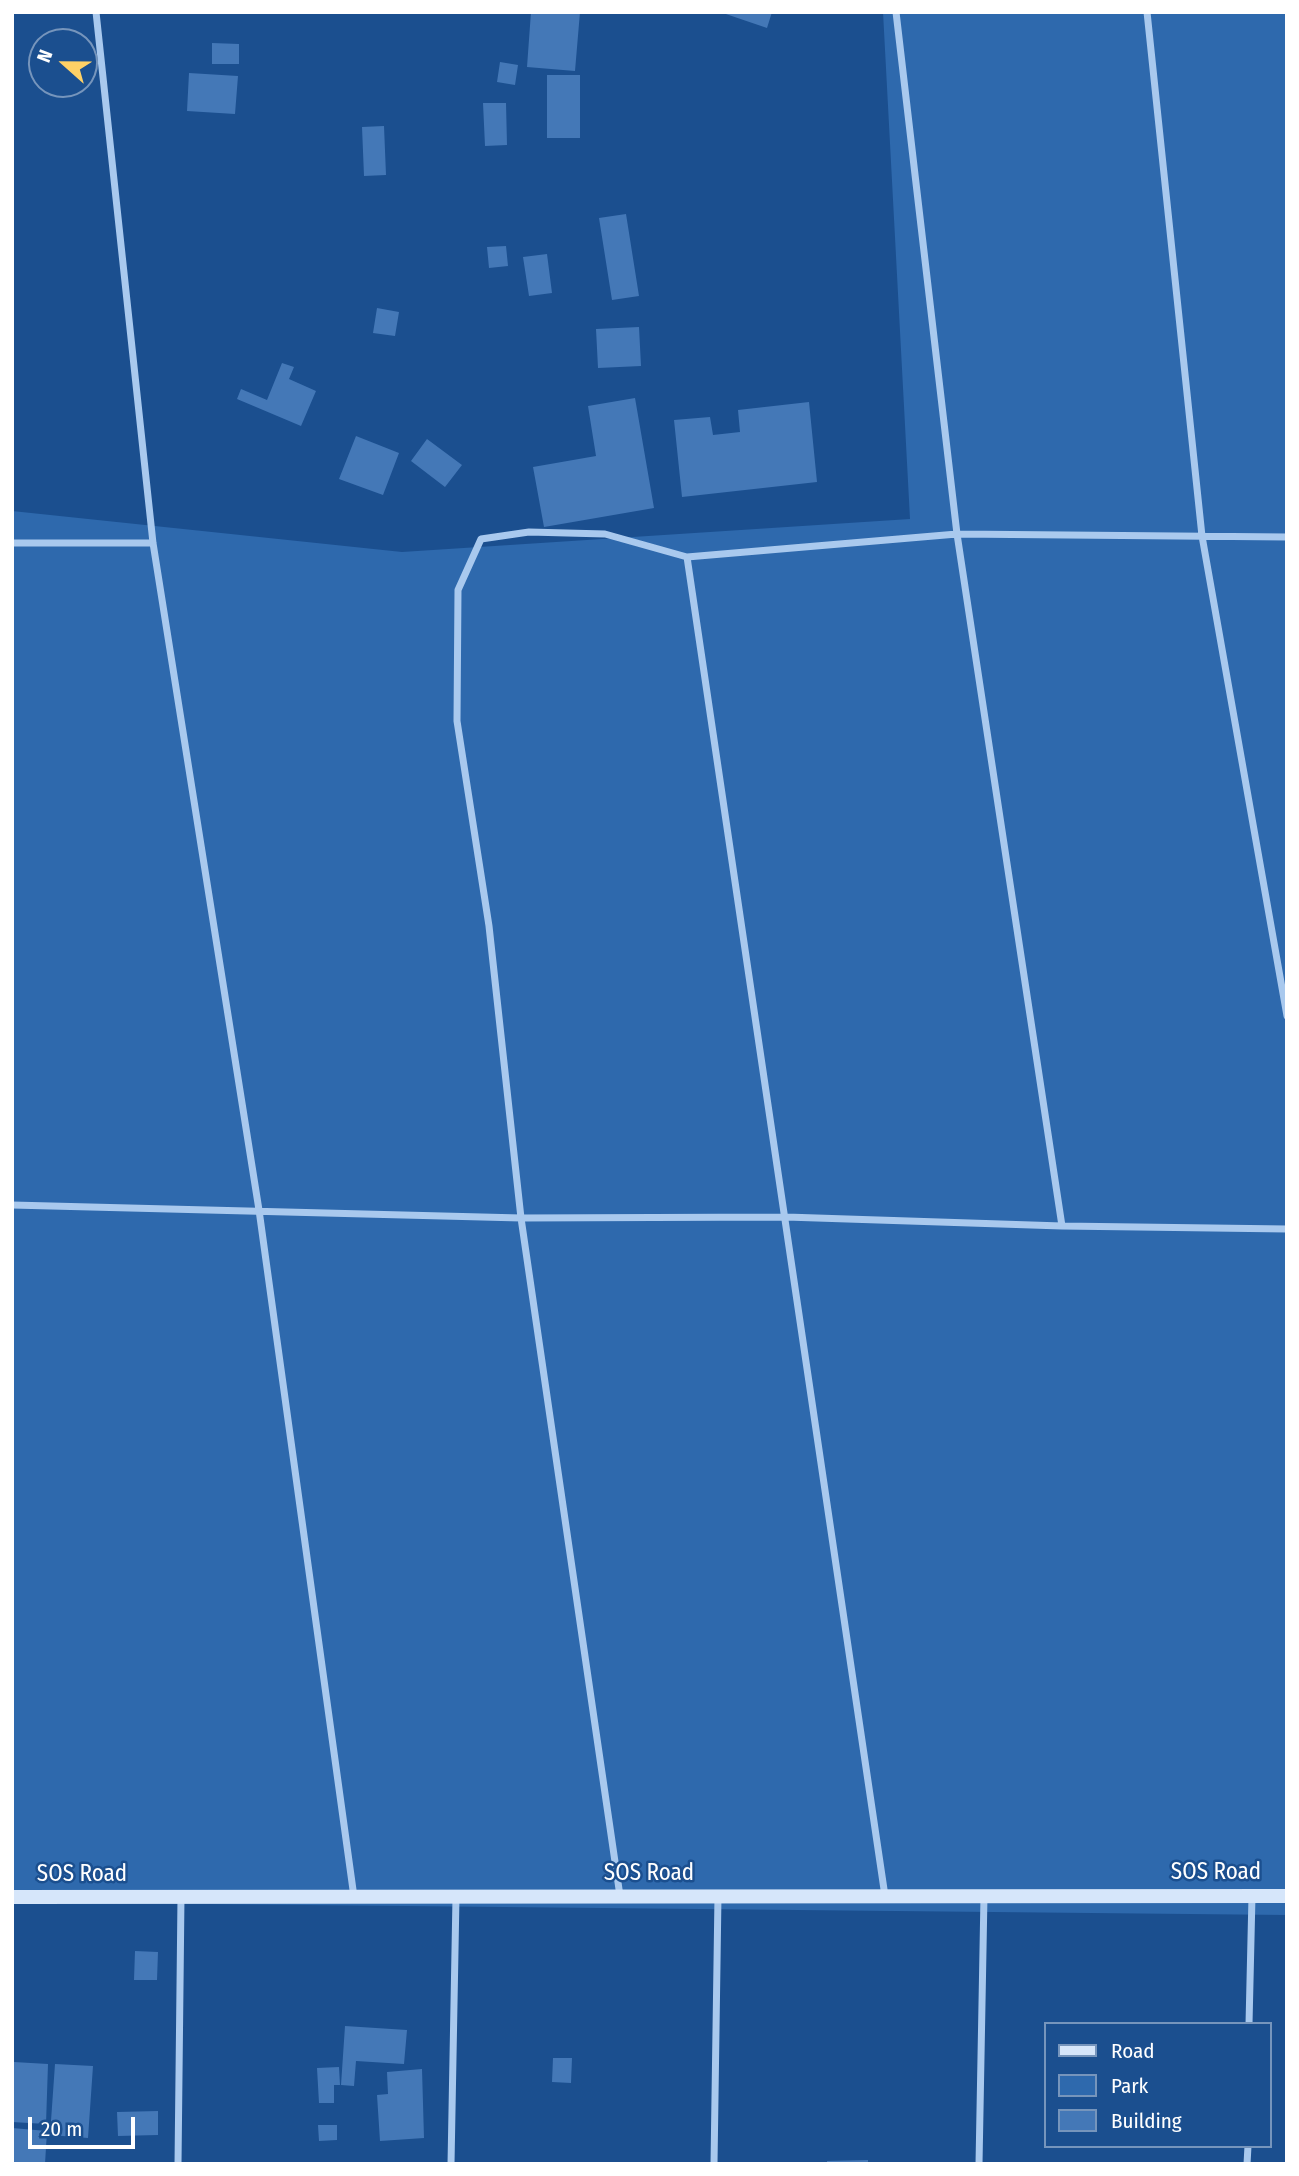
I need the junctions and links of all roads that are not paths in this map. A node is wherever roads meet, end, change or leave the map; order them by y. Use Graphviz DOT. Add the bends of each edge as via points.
graph roads {
  1 [pos="96,12"];
  2 [pos="896,12"];
  3 [pos="1147,12"];
  4 [pos="957,534"];
  5 [pos="1202,536"];
  6 [pos="1287,537"];
  7 [pos="12,543"];
  8 [pos="153,543"];
  9 [pos="687,557"];
  10 [pos="1287,1016"];
  11 [pos="12,1205"];
  12 [pos="259,1210"];
  13 [pos="786,1217"];
  14 [pos="521,1218"];
  15 [pos="1062,1226"];
  16 [pos="1287,1228"];
  17 [pos="1287,1895"];
  18 [pos="718,1896"];
  19 [pos="885,1896"];
  20 [pos="984,1896"];
  21 [pos="1252,1896"];
  22 [pos="12,1897"];
  23 [pos="181,1897"];
  24 [pos="354,1897"];
  25 [pos="456,1897"];
  26 [pos="620,1897"];
  27 [pos="1250,2022"];
  28 [pos="178,2164"];
  29 [pos="451,2164"];
  30 [pos="713,2164"];
  31 [pos="979,2164"];
  1 -- 8 [label="street"];
  2 -- 4 [label="street"];
  3 -- 5 [label="street"];
  4 -- 5 [label="street"];
  4 -- 9 [label="street"];
  4 -- 15 [label="street"];
  5 -- 6 [label="street"];
  5 -- 10 [label="street"];
  7 -- 8 [label="street"];
  8 -- 12 [label="street"];
  9 -- 13 [label="street"];
  9 -- 14 [label="street" via="605,534 529,532 481,539 458,590 457,721 489,926"];
  11 -- 12 [label="street"];
  12 -- 14 [label="street"];
  12 -- 24 [label="street"];
  13 -- 14 [label="street"];
  13 -- 15 [label="street"];
  13 -- 19 [label="street"];
  14 -- 26 [label="street"];
  15 -- 16 [label="street"];
  17 -- 21 [label="street, SOS Road"];
  18 -- 19 [label="street, SOS Road"];
  18 -- 26 [label="street, SOS Road"];
  18 -- 30 [label="street"];
  19 -- 20 [label="street, SOS Road"];
  20 -- 21 [label="street, SOS Road"];
  20 -- 31 [label="street"];
  21 -- 27 [label="street"];
  22 -- 23 [label="street, SOS Road"];
  23 -- 24 [label="street, SOS Road"];
  23 -- 28 [label="street"];
  24 -- 25 [label="street, SOS Road"];
  25 -- 26 [label="street, SOS Road"];
  25 -- 29 [label="street"];
}
